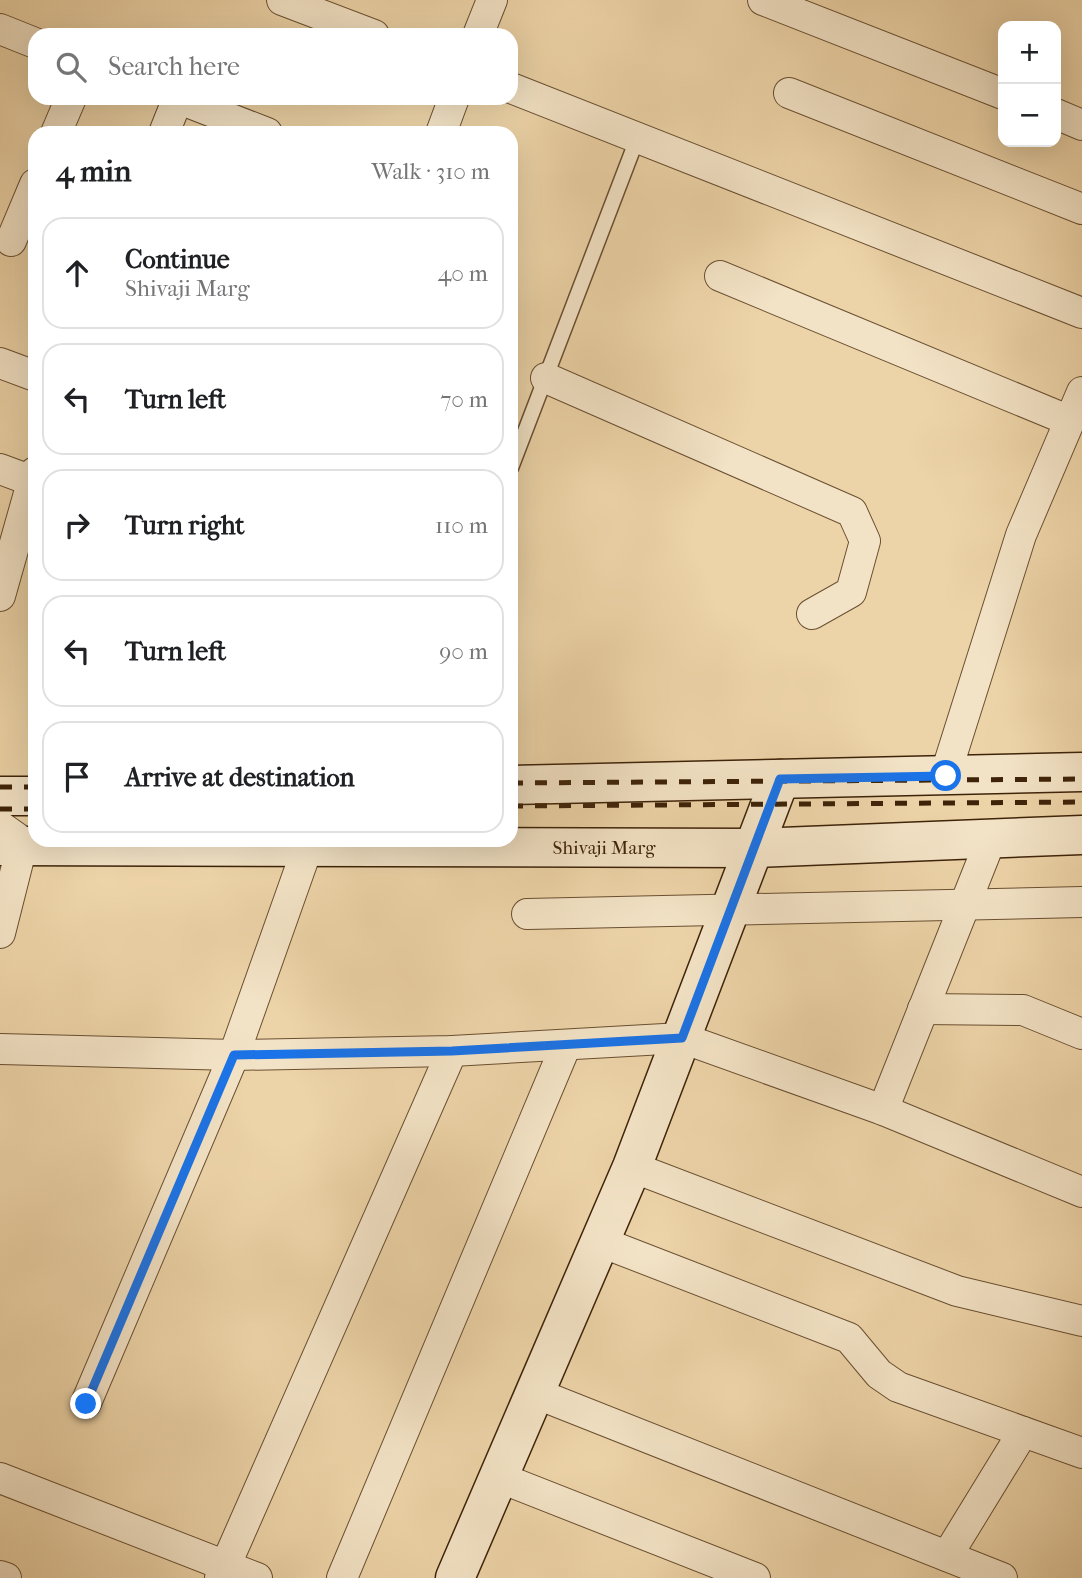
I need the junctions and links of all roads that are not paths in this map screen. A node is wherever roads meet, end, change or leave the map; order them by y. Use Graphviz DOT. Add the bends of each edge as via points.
graph roads {
  1 [pos="282,0"];
  2 [pos="492,0"];
  3 [pos="763,0"];
  4 [pos="356,28"];
  5 [pos="481,28"];
  6 [pos="0,29"];
  7 [pos="28,40"];
  8 [pos="518,91"];
  9 [pos="998,92"];
  10 [pos="789,93"];
  11 [pos="68,105"];
  12 [pos="175,105"];
  13 [pos="196,105"];
  14 [pos="451,105"];
  15 [pos="1061,116"];
  16 [pos="1082,125"];
  17 [pos="59,126"];
  18 [pos="167,126"];
  19 [pos="249,126"];
  20 [pos="444,126"];
  21 [pos="637,139"];
  22 [pos="28,205"];
  23 [pos="1082,209"];
  24 [pos="15,243"];
  25 [pos="720,276"];
  26 [pos="1082,313"];
  27 [pos="0,363"];
  28 [pos="28,373"];
  29 [pos="545,378"];
  30 [pos="1082,392"];
  31 [pos="1070,421"];
  32 [pos="518,449"];
  33 [pos="0,469"];
  34 [pos="28,476"];
  35 [pos="28,499"];
  36 [pos="0,596"];
  37 [pos="812,614"];
  38 [pos="1082,772"];
  39 [pos="946,776"];
  40 [pos="780,779"];
  41 [pos="518,785"];
  42 [pos="0,796"];
  43 [pos="28,796"];
  44 [pos="1082,835"];
  45 [pos="991,839"];
  46 [pos="7,840"];
  47 [pos="28,841"];
  48 [pos="240,847"];
  49 [pos="753,848"];
  50 [pos="307,849"];
  51 [pos="1082,902"];
  52 [pos="965,904"];
  53 [pos="729,910"];
  54 [pos="527,914"];
  55 [pos="0,933"];
  56 [pos="923,1009"];
  57 [pos="1082,1034"];
  58 [pos="682,1038"];
  59 [pos="566,1045"];
  60 [pos="0,1049"];
  61 [pos="452,1051"];
  62 [pos="234,1055"];
  63 [pos="883,1110"];
  64 [pos="632,1167"];
  65 [pos="1082,1192"];
  66 [pos="601,1242"];
  67 [pos="1082,1321"];
  68 [pos="535,1393"];
  69 [pos="86,1404"];
  70 [pos="1023,1432"];
  71 [pos="1082,1453"];
  72 [pos="498,1477"];
  73 [pos="0,1478"];
  74 [pos="947,1556"];
  75 [pos="223,1572"];
  76 [pos="0,1576"];
  77 [pos="6,1578"];
  78 [pos="257,1578"];
  79 [pos="342,1578"];
  80 [pos="454,1578"];
  81 [pos="755,1578"];
  82 [pos="1002,1578"];
  1 -- 4 [label="street"];
  2 -- 5 [label="street"];
  3 -- 9 [label="street"];
  6 -- 7 [label="street"];
  8 -- 21 [label="street"];
  10 -- 23 [label="street"];
  11 -- 17 [label="street"];
  12 -- 18 [label="street"];
  13 -- 19 [label="street"];
  14 -- 20 [label="street"];
  15 -- 16 [label="street"];
  21 -- 26 [label="street"];
  21 -- 29 [label="lane"];
  22 -- 24 [label="street"];
  25 -- 31 [label="street"];
  27 -- 28 [label="street"];
  29 -- 32 [label="lane"];
  29 -- 37 [label="street" via="852,512 865,541 851,592"];
  30 -- 31 [label="street"];
  31 -- 39 [label="street" via="1021,535"];
  33 -- 34 [label="street"];
  35 -- 36 [label="street"];
  38 -- 39 [label="main road"];
  39 -- 40 [label="main road"];
  40 -- 41 [label="main road"];
  40 -- 49 [label="main road"];
  42 -- 43 [label="main road"];
  44 -- 45 [label="main road, Shivaji Marg"];
  45 -- 49 [label="main road, Shivaji Marg"];
  45 -- 52 [label="street"];
  46 -- 47 [label="main road, Shivaji Marg"];
  46 -- 55 [label="street"];
  48 -- 50 [label="main road, Shivaji Marg"];
  49 -- 50 [label="main road, Shivaji Marg"];
  49 -- 53 [label="main road"];
  50 -- 62 [label="street"];
  51 -- 52 [label="street"];
  52 -- 53 [label="street"];
  52 -- 56 [label="street"];
  53 -- 54 [label="street"];
  53 -- 58 [label="main road"];
  56 -- 57 [label="street" via="1023,1010"];
  56 -- 63 [label="street"];
  58 -- 59 [label="street"];
  58 -- 63 [label="street"];
  58 -- 64 [label="main road"];
  59 -- 61 [label="street"];
  59 -- 79 [label="street"];
  60 -- 62 [label="street"];
  61 -- 62 [label="street"];
  61 -- 75 [label="street"];
  62 -- 69 [label="street"];
  63 -- 65 [label="street"];
  64 -- 66 [label="main road"];
  64 -- 67 [label="street" via="957,1291"];
  66 -- 68 [label="main road"];
  66 -- 70 [label="street" via="849,1338 889,1382"];
  68 -- 72 [label="main road"];
  68 -- 74 [label="street"];
  70 -- 71 [label="street"];
  70 -- 74 [label="street"];
  72 -- 80 [label="main road"];
  72 -- 81 [label="street"];
  73 -- 75 [label="street"];
  74 -- 82 [label="street"];
  75 -- 78 [label="street"];
  76 -- 77 [label="street"];
}
